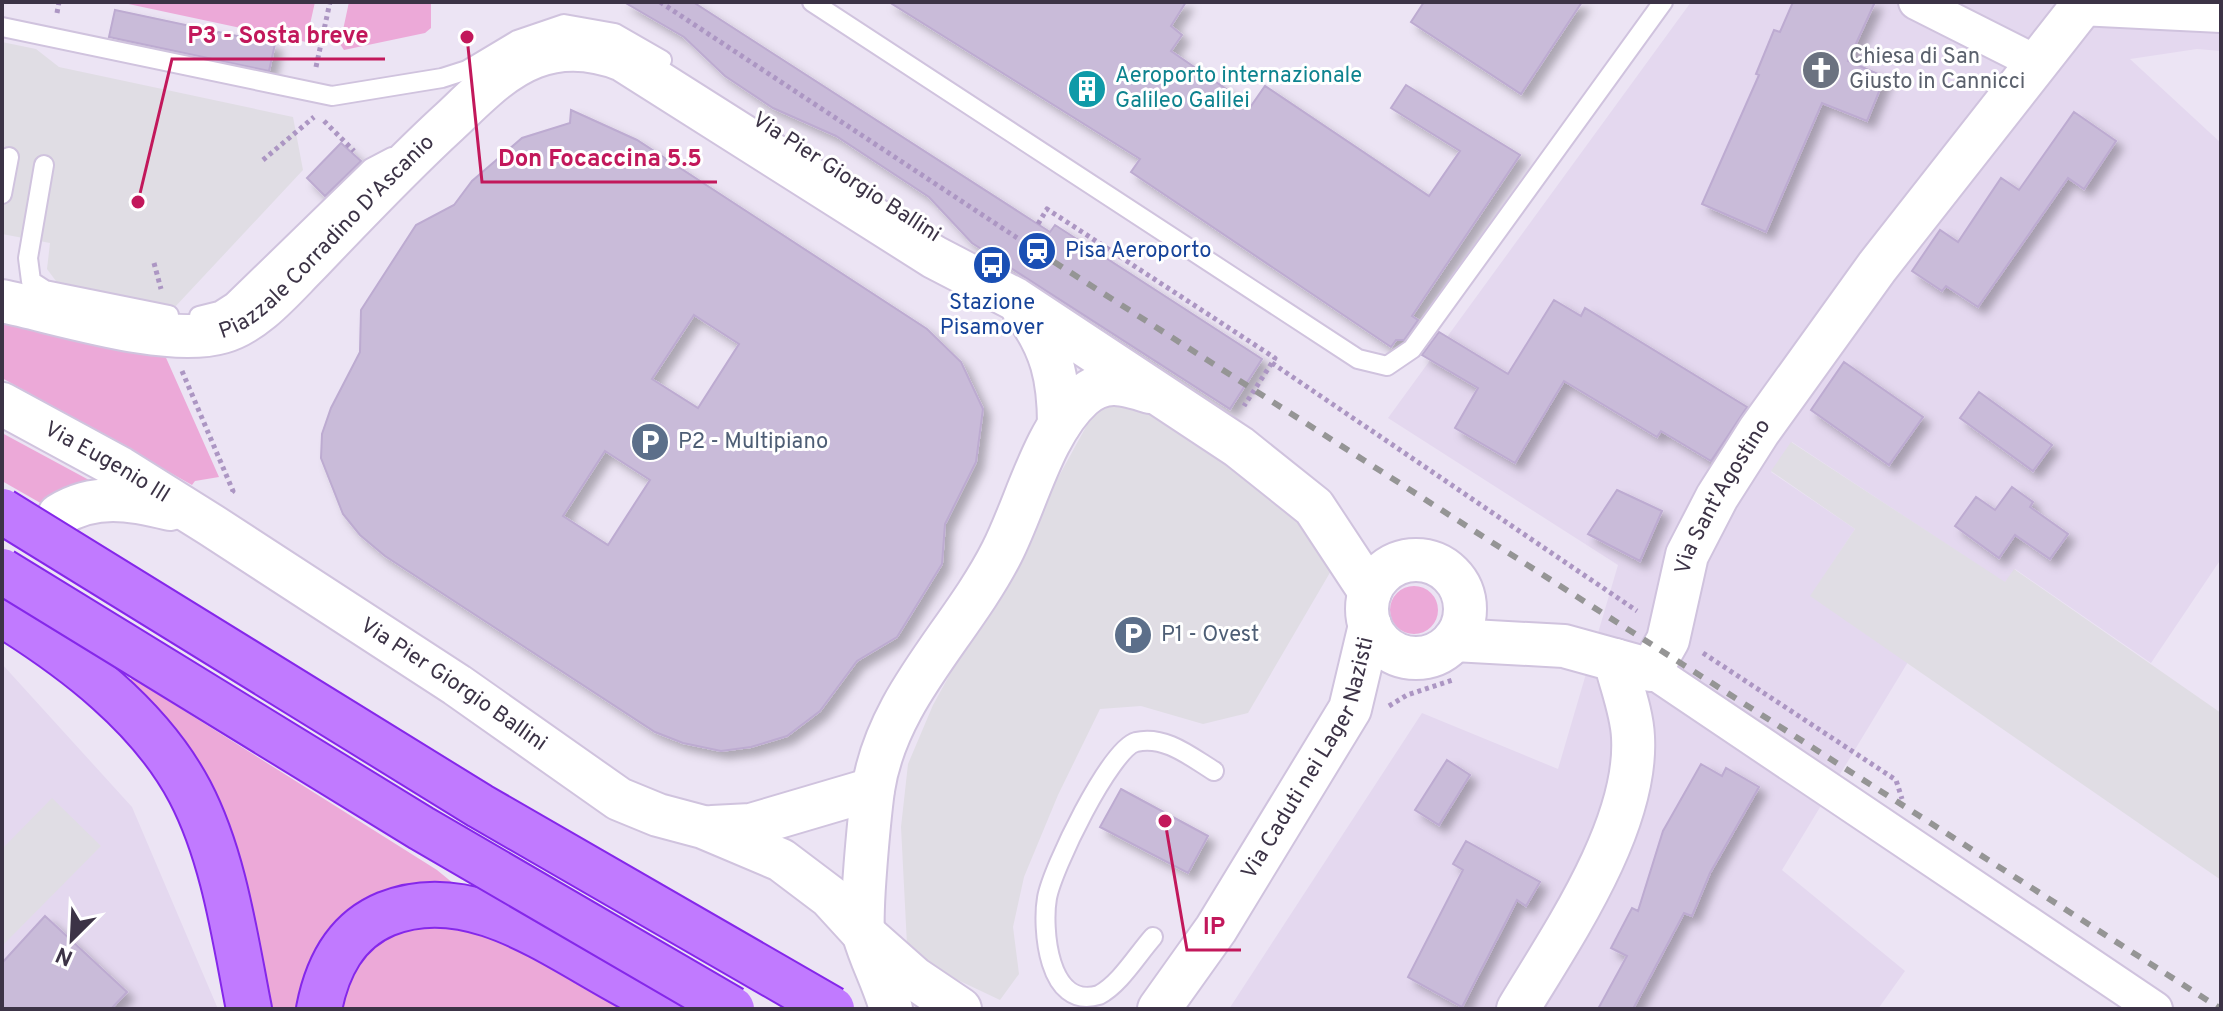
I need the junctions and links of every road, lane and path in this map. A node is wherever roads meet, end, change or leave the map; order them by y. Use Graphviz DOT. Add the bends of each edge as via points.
graph roads {
  1 [pos="660,2"];
  2 [pos="812,2"];
  3 [pos="1663,2"];
  4 [pos="1916,2"];
  5 [pos="2082,5"];
  6 [pos="2221,15"];
  7 [pos="2,27"];
  8 [pos="627,50"];
  9 [pos="2035,62"];
  10 [pos="682,73"];
  11 [pos="317,114"];
  12 [pos="9,157"];
  13 [pos="263,160"];
  14 [pos="44,165"];
  15 [pos="2,194"];
  16 [pos="1038,224"];
  17 [pos="944,240"];
  18 [pos="1037,251"];
  19 [pos="154,263"];
  20 [pos="1015,299"];
  21 [pos="2,301"];
  22 [pos="164,325"];
  23 [pos="1272,363"];
  24 [pos="1166,397"];
  25 [pos="2,404"];
  26 [pos="1059,425"];
  27 [pos="1224,437"];
  28 [pos="1314,507"];
  29 [pos="2,511"];
  30 [pos="59,515"];
  31 [pos="211,516"];
  32 [pos="1411,560"];
  33 [pos="2,571"];
  34 [pos="1456,582"];
  35 [pos="1370,608"];
  36 [pos="1641,613"];
  37 [pos="2,614"];
  38 [pos="1454,640"];
  39 [pos="1564,646"];
  40 [pos="1411,657"];
  41 [pos="1633,665"];
  42 [pos="1350,709"];
  43 [pos="1214,771"];
  44 [pos="873,789"];
  45 [pos="703,827"];
  46 [pos="862,932"];
  47 [pos="1153,937"];
  48 [pos="246,995"];
  49 [pos="319,1009"];
  50 [pos="678,1009"];
  51 [pos="732,1009"];
  52 [pos="832,1009"];
  53 [pos="891,1009"];
  54 [pos="960,1009"];
  55 [pos="1159,1009"];
  56 [pos="1518,1009"];
  57 [pos="2155,1009"];
  1 -- 18 [label="path"];
  2 -- 3 [label="lane" via="1358,359 1387,366 1412,349"];
  4 -- 9 [label="street"];
  5 -- 6 [label="street"];
  5 -- 9 [label="street, Via Sant'Agostino"];
  7 -- 8 [label="lane" via="332,96 442,78 545,28 564,24 603,30"];
  8 -- 10 [label="lane"];
  8 -- 20 [label="street, Via Pier Giorgio Ballini" via="934,257"];
  8 -- 22 [label="street, Piazzale Corradino D'Ascanio" via="537,56 498,78 246,321 211,335"];
  9 -- 41 [label="street, Via Sant'Agostino" via="1790,384 1687,555 1668,640"];
  11 -- 13 [label="path"];
  12 -- 15 [label="lane"];
  14 -- 22 [label="lane" via="28,258 31,281 45,290"];
  16 -- 23 [label="path" via="1047,209 1275,358"];
  17 -- 20 [label="lane, Via Pier Giorgio Ballini"];
  19 -- 22 [label="path" via="161,280"];
  20 -- 24 [label="street, Via Pier Giorgio Ballini"];
  20 -- 26 [label="street, Via Pier Giorgio Ballini" via="1055,364"];
  21 -- 22 [label="street, Piazzale Corradino D'Ascanio"];
  22 -- 31 [label="path" via="233,491"];
  23 -- 27 [label="path"];
  23 -- 36 [label="path"];
  24 -- 26 [label="street, Via Pier Giorgio Ballini" via="1123,383 1102,384 1083,396"];
  24 -- 27 [label="street, Via Caduti nei Lager Nazisti"];
  25 -- 31 [label="street, Via Eugenio III"];
  26 -- 44 [label="street, Via Pier Giorgio Ballini" via="1000,556 907,698"];
  27 -- 28 [label="street, Via Caduti nei Lager Nazisti"];
  28 -- 32 [label="street"];
  28 -- 35 [label="street, Via Caduti nei Lager Nazisti"];
  29 -- 52 [label="highway, bridge" via="493,814"];
  30 -- 31 [label="street" via="106,499"];
  31 -- 45 [label="street, Via Pier Giorgio Ballini" via="590,781 658,815"];
  32 -- 34 [label="street" via="1437,565"];
  32 -- 35 [label="street" via="1387,570"];
  33 -- 51 [label="highway, bridge" via="434,836"];
  34 -- 38 [label="street" via="1464,611"];
  34 -- 39 [label="street" via="1505,617"];
  35 -- 40 [label="street, Via Caduti nei Lager Nazisti" via="1386,647"];
  35 -- 42 [label="street, Via Caduti nei Lager Nazisti"];
  37 -- 48 [label="highway" via="54,647 132,715 190,792 216,864"];
  38 -- 39 [label="street"];
  38 -- 40 [label="street" via="1431,655"];
  39 -- 41 [label="street"];
  40 -- 42 [label="street"];
  41 -- 56 [label="street" via="1633,741 1622,804 1587,894"];
  41 -- 57 [label="street"];
  42 -- 55 [label="street, Via Caduti nei Lager Nazisti" via="1216,929"];
  43 -- 47 [label="lane" via="1157,741 1122,749 1107,768 1053,876 1044,921 1049,962 1055,980 1074,996 1100,994"];
  44 -- 45 [label="street, Via Pier Giorgio Ballini" via="751,825"];
  44 -- 46 [label="street, Via Pier Giorgio Ballini"];
  45 -- 46 [label="street, Via Pier Giorgio Ballini" via="781,860 830,897"];
  46 -- 53 [label="street, Via Pier Giorgio Ballini"];
  46 -- 54 [label="street, Via Pier Giorgio Ballini" via="914,978"];
  49 -- 50 [label="highway" via="334,961 360,929 398,910 425,904 471,907 506,919 642,996"];
}
